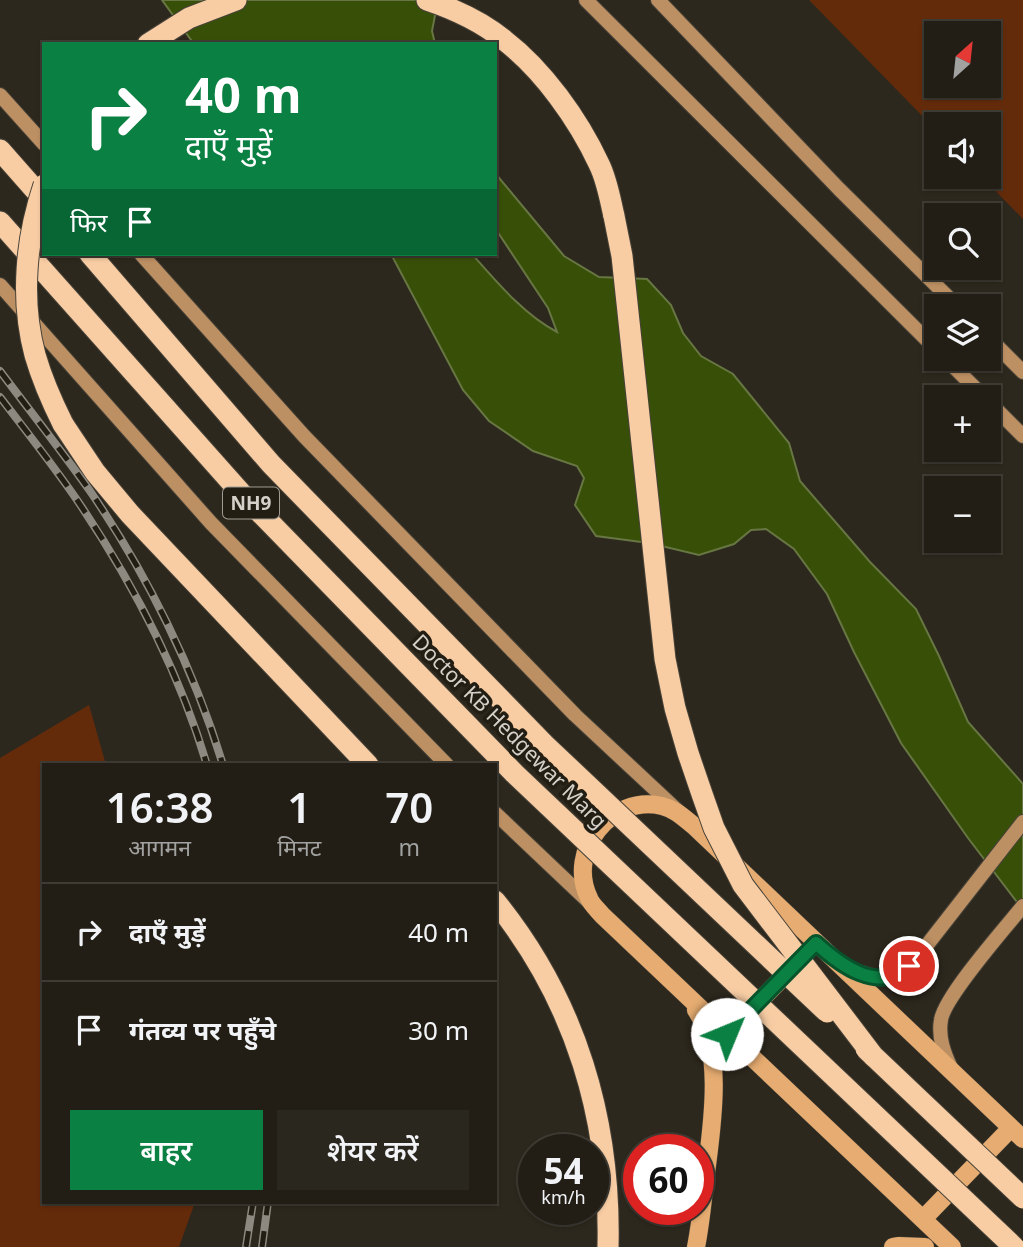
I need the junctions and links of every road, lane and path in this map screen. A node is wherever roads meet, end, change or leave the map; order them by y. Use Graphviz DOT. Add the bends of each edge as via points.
graph roads {
  1 [pos="236,0"];
  2 [pos="427,0"];
  3 [pos="586,0"];
  4 [pos="658,0"];
  5 [pos="151,42"];
  6 [pos="0,95"];
  7 [pos="42,142"];
  8 [pos="0,150"];
  9 [pos="42,191"];
  10 [pos="42,198"];
  11 [pos="0,222"];
  12 [pos="92,256"];
  13 [pos="143,256"];
  14 [pos="0,285"];
  15 [pos="945,294"];
  16 [pos="924,337"];
  17 [pos="1001,350"];
  18 [pos="958,371"];
  19 [pos="1023,372"];
  20 [pos="972,385"];
  21 [pos="1001,414"];
  22 [pos="1023,436"];
  23 [pos="366,763"];
  24 [pos="445,763"];
  25 [pos="497,815"];
  26 [pos="1023,822"];
  27 [pos="694,826"];
  28 [pos="497,903"];
  29 [pos="1023,906"];
  30 [pos="602,915"];
  31 [pos="816,943"];
  32 [pos="835,960"];
  33 [pos="679,988"];
  34 [pos="727,1034"];
  35 [pos="874,1057"];
  36 [pos="954,1073"];
  37 [pos="1017,1133"];
  38 [pos="1023,1198"];
  39 [pos="923,1219"];
  40 [pos="608,1241"];
  41 [pos="696,1247"];
  42 [pos="893,1247"];
  43 [pos="925,1247"];
  44 [pos="952,1247"];
  45 [pos="1014,1247"];
  1 -- 5 [label="highway" via="189,18"];
  2 -- 35 [label="highway, bridge" via="454,9 504,39 540,74 575,119 601,167 622,256 665,659 688,753 714,828 743,885"];
  3 -- 16 [label="street"];
  4 -- 15 [label="street"];
  6 -- 7 [label="street"];
  8 -- 10 [label="highway"];
  9 -- 23 [label="highway, bridge" via="27,260 29,323 35,354 63,425 130,514"];
  11 -- 45 [label="highway, Doctor KB Hedgewar Marg / NH9, bridge" via="241,493 514,773"];
  12 -- 35 [label="highway, Doctor KB Hedgewar Marg / NH9, bridge" via="271,464 544,744"];
  13 -- 27 [label="street" via="313,446 575,715"];
  14 -- 24 [label="street" via="211,523"];
  17 -- 19 [label="street"];
  18 -- 20 [label="street"];
  21 -- 22 [label="street"];
  25 -- 30 [label="street"];
  26 -- 32 [label="street" via="900,974 879,978"];
  27 -- 30 [label="main road" via="660,806 629,808 602,823 583,859 583,882 589,900"];
  27 -- 31 [label="main road"];
  28 -- 40 [label="highway" via="548,979 590,1081 608,1190"];
  29 -- 36 [label="street" via="941,1018 943,1051"];
  30 -- 33 [label="main road"];
  31 -- 32 [label="main road"];
  31 -- 34 [label="main road"];
  32 -- 36 [label="main road"];
  33 -- 34 [label="main road"];
  33 -- 41 [label="main road" via="699,1013 713,1067 714,1107"];
  34 -- 39 [label="main road"];
  35 -- 38 [label="highway, Doctor KB Hedgewar Marg, bridge"];
  36 -- 37 [label="main road"];
  37 -- 39 [label="main road"];
  39 -- 44 [label="main road"];
  42 -- 43 [label="main road"];
}
